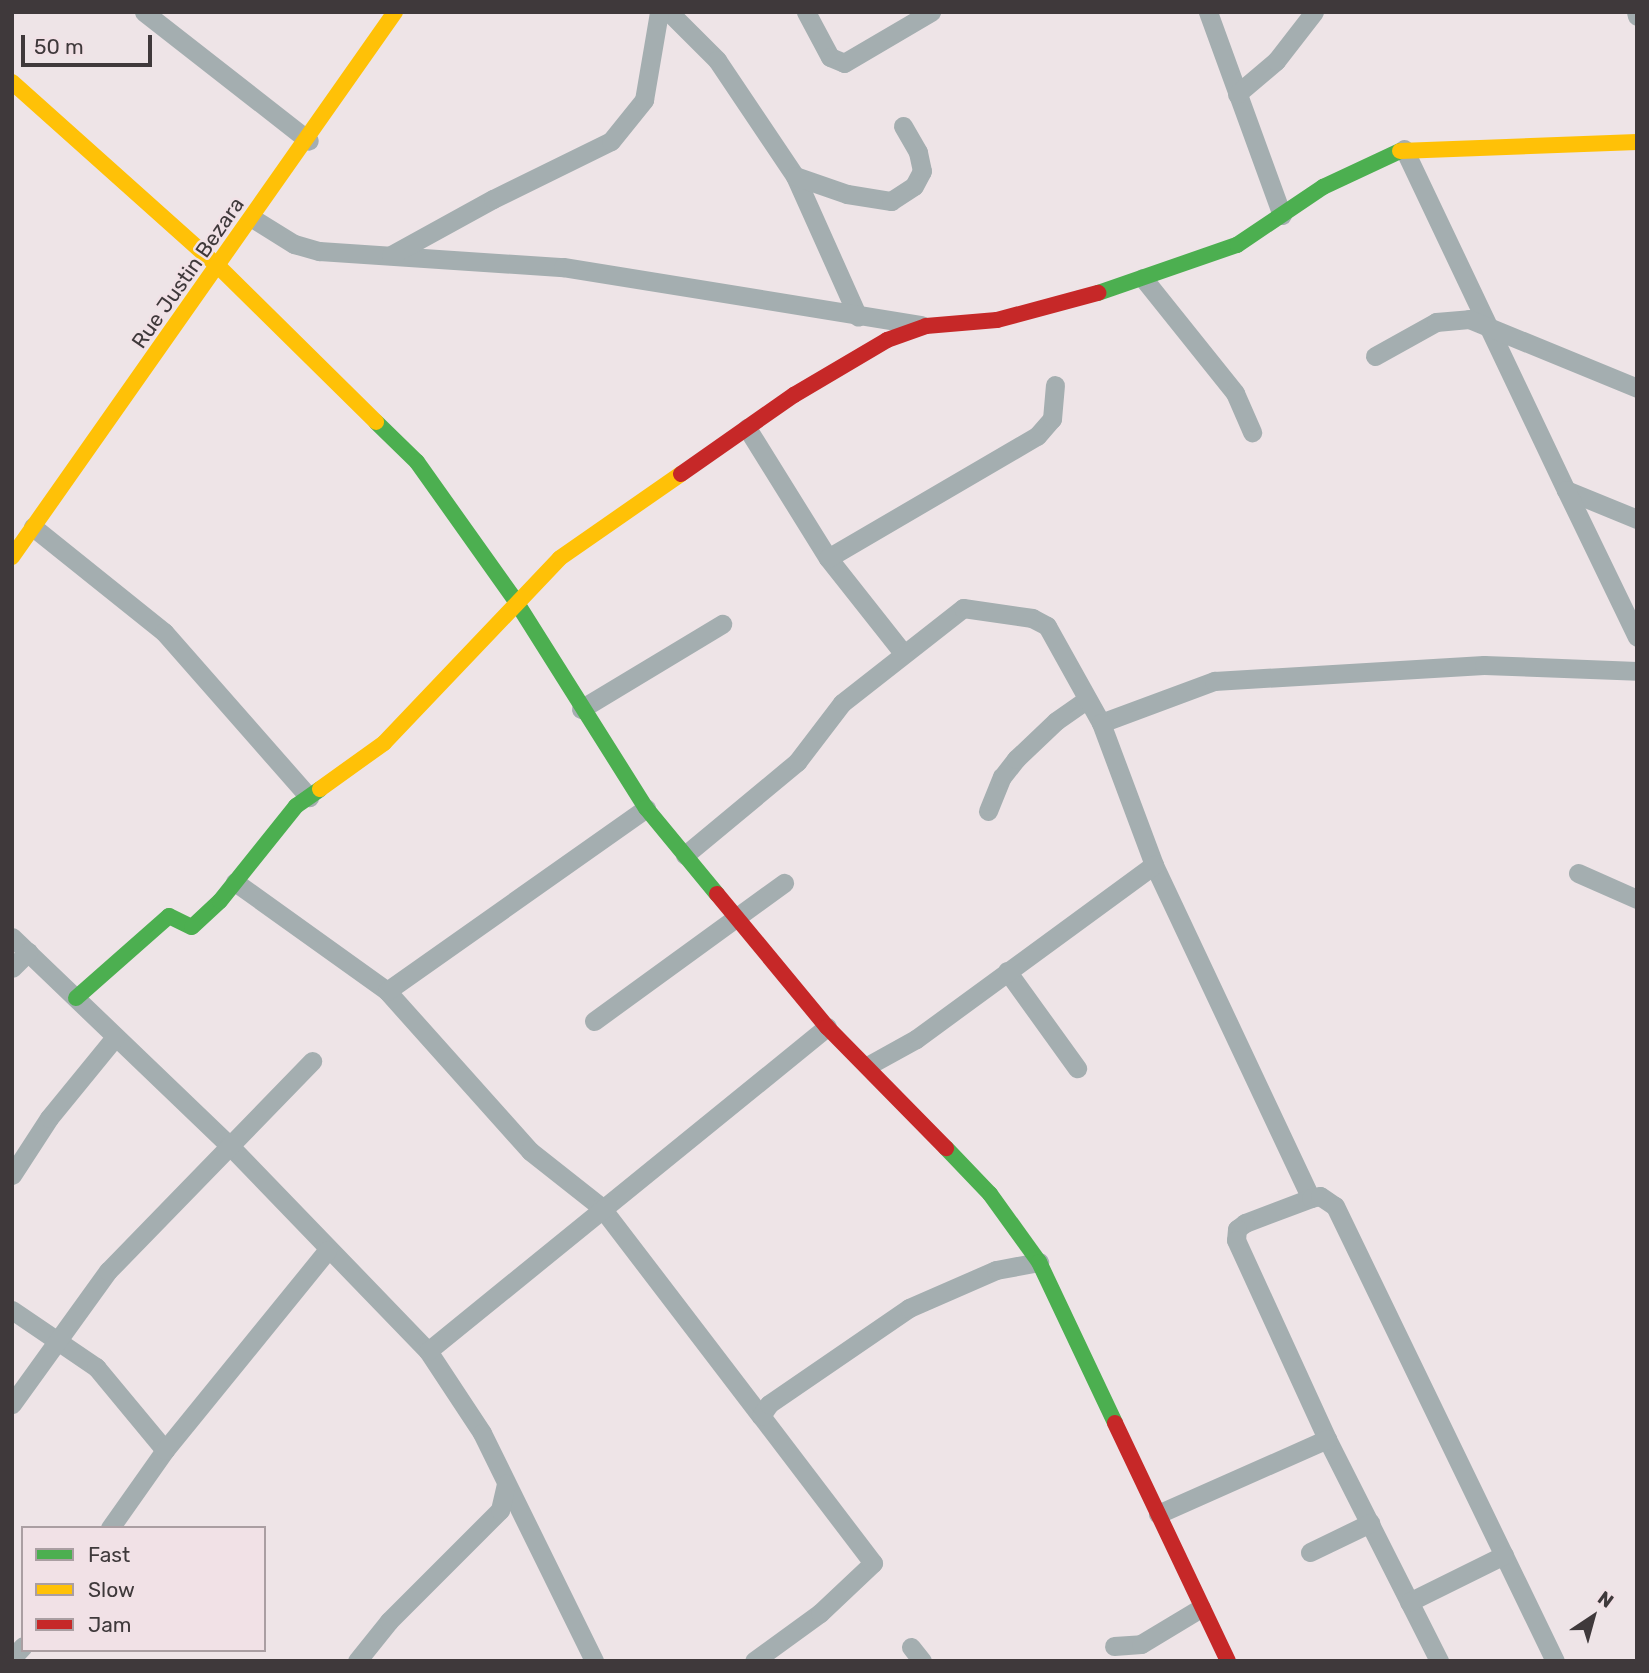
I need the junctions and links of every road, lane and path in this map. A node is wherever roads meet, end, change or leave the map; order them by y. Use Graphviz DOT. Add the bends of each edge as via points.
graph roads {
  1 [pos="144,12"];
  2 [pos="396,12"];
  3 [pos="659,12"];
  4 [pos="669,12"];
  5 [pos="806,12"];
  6 [pos="932,12"];
  7 [pos="1208,12"];
  8 [pos="1314,12"];
  9 [pos="12,82"];
  10 [pos="1237,94"];
  11 [pos="903,126"];
  12 [pos="309,141"];
  13 [pos="1637,142"];
  14 [pos="1404,149"];
  15 [pos="795,176"];
  16 [pos="1282,215"];
  17 [pos="252,218"];
  18 [pos="390,256"];
  19 [pos="218,266"];
  20 [pos="1143,278"];
  21 [pos="858,317"];
  22 [pos="926,326"];
  23 [pos="1488,327"];
  24 [pos="1375,356"];
  25 [pos="1055,385"];
  26 [pos="1637,388"];
  27 [pos="747,428"];
  28 [pos="1252,432"];
  29 [pos="1566,491"];
  30 [pos="1637,519"];
  31 [pos="33,527"];
  32 [pos="12,557"];
  33 [pos="828,558"];
  34 [pos="516,600"];
  35 [pos="723,624"];
  36 [pos="1637,637"];
  37 [pos="902,653"];
  38 [pos="1637,671"];
  39 [pos="1087,699"];
  40 [pos="581,709"];
  41 [pos="1101,723"];
  42 [pos="309,797"];
  43 [pos="646,808"];
  44 [pos="988,811"];
  45 [pos="685,855"];
  46 [pos="1154,865"];
  47 [pos="1578,873"];
  48 [pos="235,882"];
  49 [pos="784,883"];
  50 [pos="1637,899"];
  51 [pos="738,919"];
  52 [pos="12,937"];
  53 [pos="28,952"];
  54 [pos="12,968"];
  55 [pos="1007,971"];
  56 [pos="387,991"];
  57 [pos="76,998"];
  58 [pos="594,1021"];
  59 [pos="827,1027"];
  60 [pos="115,1037"];
  61 [pos="312,1061"];
  62 [pos="869,1065"];
  63 [pos="1077,1068"];
  64 [pos="229,1145"];
  65 [pos="12,1175"];
  66 [pos="1311,1198"];
  67 [pos="601,1207"];
  68 [pos="327,1251"];
  69 [pos="1039,1262"];
  70 [pos="12,1310"];
  71 [pos="58,1343"];
  72 [pos="428,1351"];
  73 [pos="12,1404"];
  74 [pos="761,1416"];
  75 [pos="1327,1439"];
  76 [pos="165,1450"];
  77 [pos="506,1484"];
  78 [pos="1158,1514"];
  79 [pos="1370,1523"];
  80 [pos="111,1526"];
  81 [pos="1310,1552"];
  82 [pos="1504,1555"];
  83 [pos="1409,1602"];
  84 [pos="1201,1608"];
  85 [pos="1114,1646"];
  86 [pos="357,1661"];
  87 [pos="594,1661"];
  88 [pos="754,1661"];
  89 [pos="1228,1661"];
  90 [pos="1439,1661"];
  91 [pos="1555,1661"];
  1 -- 12 [label="street"];
  2 -- 12 [label="street, Rue Justin Bezara"];
  3 -- 18 [label="street" via="644,100 611,141"];
  4 -- 15 [label="street" via="717,61"];
  5 -- 6 [label="street" via="830,57 844,63"];
  7 -- 10 [label="street"];
  8 -- 10 [label="street" via="1276,61"];
  9 -- 19 [label="street"];
  10 -- 16 [label="street"];
  11 -- 15 [label="street" via="918,152 922,171 914,186 891,201 847,194"];
  12 -- 17 [label="street, Rue Justin Bezara"];
  13 -- 14 [label="street"];
  14 -- 16 [label="street" via="1324,187"];
  14 -- 23 [label="street"];
  15 -- 21 [label="street"];
  16 -- 20 [label="street" via="1237,245"];
  17 -- 18 [label="street" via="294,244"];
  17 -- 19 [label="street, Rue Justin Bezara"];
  18 -- 21 [label="street" via="563,267"];
  19 -- 31 [label="street, Rue Justin Bezara"];
  19 -- 34 [label="street" via="417,462"];
  20 -- 22 [label="street" via="1055,308 997,320"];
  20 -- 28 [label="street" via="1235,393"];
  21 -- 22 [label="street"];
  22 -- 27 [label="street" via="863,353"];
  23 -- 24 [label="street" via="1469,320 1436,322"];
  23 -- 26 [label="street"];
  23 -- 29 [label="street"];
  25 -- 33 [label="street" via="1052,419 1037,436"];
  27 -- 33 [label="street"];
  27 -- 34 [label="street" via="560,558"];
  29 -- 30 [label="street"];
  29 -- 36 [label="street"];
  31 -- 32 [label="street, Rue Justin Bezara"];
  31 -- 42 [label="street" via="164,632"];
  33 -- 37 [label="street"];
  34 -- 40 [label="street"];
  34 -- 42 [label="street" via="384,743"];
  35 -- 40 [label="street"];
  37 -- 39 [label="street" via="963,608 1032,618 1047,626"];
  37 -- 45 [label="street" via="842,703 797,762"];
  38 -- 41 [label="street" via="1484,664 1214,681"];
  39 -- 41 [label="street"];
  39 -- 44 [label="street" via="1056,721 1016,760 1002,777"];
  40 -- 43 [label="street"];
  41 -- 46 [label="street"];
  42 -- 48 [label="street"];
  43 -- 45 [label="street"];
  43 -- 56 [label="street"];
  45 -- 51 [label="street"];
  46 -- 55 [label="street"];
  46 -- 66 [label="street"];
  47 -- 50 [label="street"];
  48 -- 56 [label="street"];
  48 -- 57 [label="street" via="192,927 169,916"];
  49 -- 51 [label="street"];
  51 -- 58 [label="street"];
  51 -- 59 [label="street"];
  52 -- 53 [label="street"];
  53 -- 54 [label="street"];
  53 -- 57 [label="street"];
  55 -- 62 [label="street" via="916,1039"];
  55 -- 63 [label="street"];
  56 -- 67 [label="street" via="530,1151"];
  57 -- 60 [label="street"];
  59 -- 62 [label="street"];
  59 -- 67 [label="street"];
  60 -- 64 [label="street"];
  60 -- 65 [label="street" via="50,1118"];
  61 -- 64 [label="street"];
  62 -- 69 [label="street" via="990,1194"];
  64 -- 68 [label="street"];
  64 -- 71 [label="street" via="108,1271"];
  66 -- 75 [label="street" via="1245,1223 1237,1229 1236,1240"];
  66 -- 82 [label="street" via="1320,1196 1335,1206"];
  67 -- 72 [label="street"];
  67 -- 74 [label="street"];
  68 -- 72 [label="street"];
  68 -- 76 [label="street"];
  69 -- 74 [label="street" via="996,1270 909,1308 803,1377"];
  69 -- 78 [label="street"];
  70 -- 71 [label="street"];
  71 -- 73 [label="street"];
  71 -- 76 [label="street" via="96,1367"];
  72 -- 77 [label="street" via="482,1433"];
  74 -- 88 [label="street" via="873,1563 820,1613"];
  75 -- 78 [label="street"];
  75 -- 79 [label="street"];
  76 -- 80 [label="street"];
  77 -- 86 [label="street" via="500,1510 389,1621"];
  77 -- 87 [label="street"];
  78 -- 84 [label="street"];
  79 -- 81 [label="street"];
  79 -- 83 [label="street"];
  82 -- 83 [label="street"];
  82 -- 91 [label="street"];
  83 -- 90 [label="street"];
  84 -- 85 [label="street" via="1141,1644"];
  84 -- 89 [label="street"];
}
